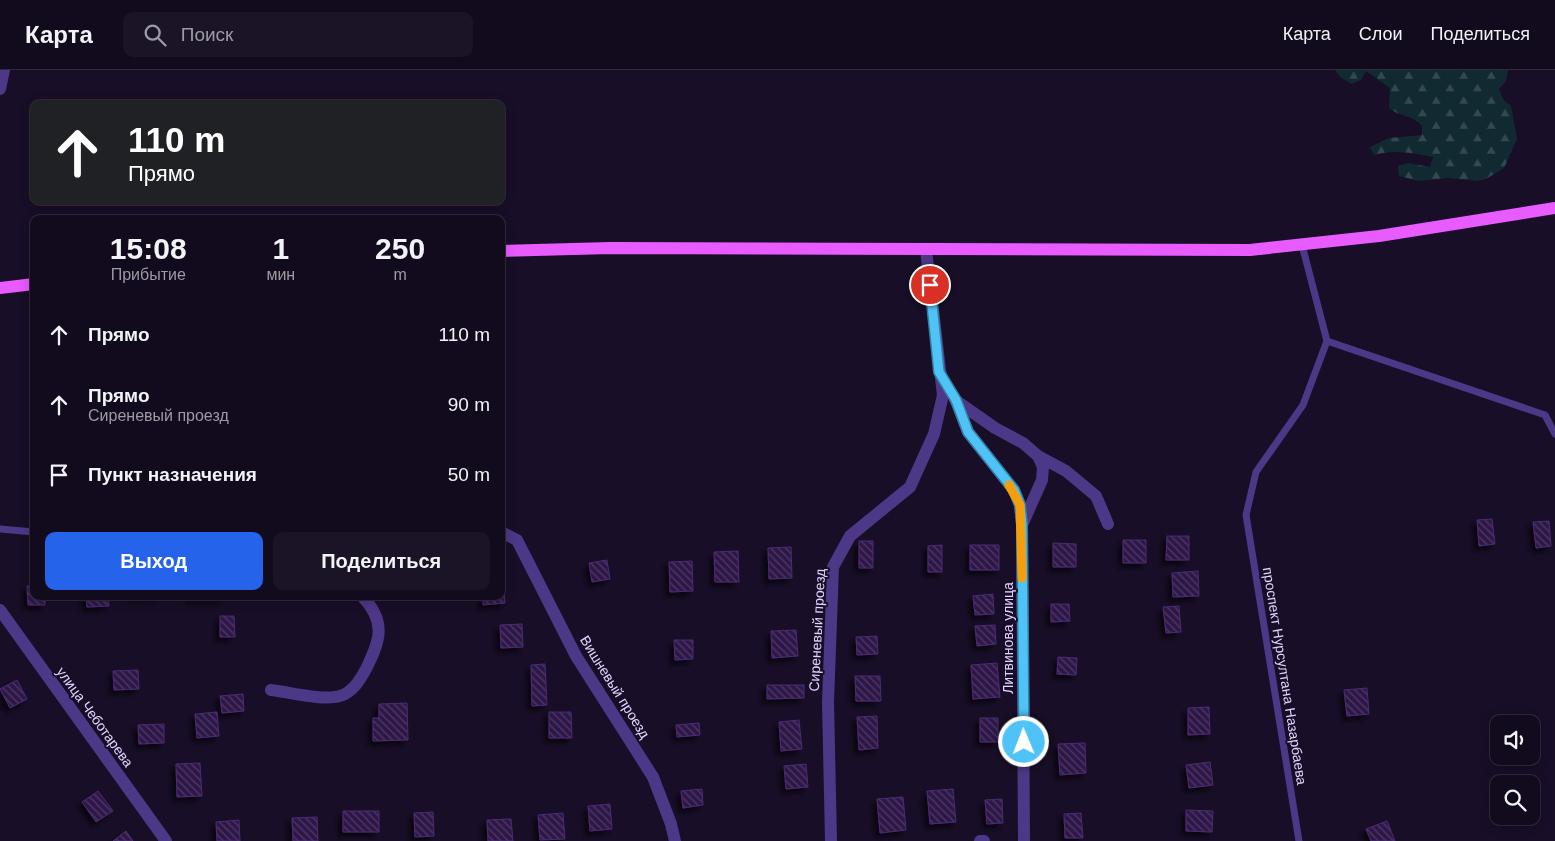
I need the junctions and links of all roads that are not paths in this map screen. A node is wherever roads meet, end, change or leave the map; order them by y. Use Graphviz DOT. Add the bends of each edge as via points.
graph roads {
  1 [pos="4,70"];
  2 [pos="0,89"];
  3 [pos="1555,208"];
  4 [pos="1302,245"];
  5 [pos="926,250"];
  6 [pos="505,251"];
  7 [pos="30,284"];
  8 [pos="0,288"];
  9 [pos="1327,341"];
  10 [pos="939,372"];
  11 [pos="956,400"];
  12 [pos="1555,434"];
  13 [pos="1038,456"];
  14 [pos="1022,524"];
  15 [pos="1108,524"];
  16 [pos="0,529"];
  17 [pos="30,532"];
  18 [pos="505,534"];
  19 [pos="366,600"];
  20 [pos="0,610"];
  21 [pos="271,690"];
  22 [pos="166,841"];
  23 [pos="675,841"];
  24 [pos="831,841"];
  25 [pos="980,841"];
  26 [pos="984,841"];
  27 [pos="1024,841"];
  28 [pos="1299,841"];
  1 -- 2 [label="street"];
  3 -- 4 [label="main road" via="1409,232"];
  4 -- 5 [label="main road" via="1182,252"];
  4 -- 9 [label="lane"];
  5 -- 6 [label="main road" via="610,248"];
  5 -- 10 [label="street, Сиреневый проезд"];
  7 -- 8 [label="main road"];
  9 -- 12 [label="lane" via="1545,416"];
  9 -- 28 [label="lane, проспект Нурсултана Назарбаева" via="1303,405 1256,472 1246,515"];
  10 -- 11 [label="street"];
  10 -- 24 [label="street, Сиреневый проезд" via="940,413 910,487 850,536 834,567 828,702"];
  11 -- 13 [label="street"];
  11 -- 14 [label="street, Литвинова улица" via="968,432 1014,490"];
  13 -- 14 [label="street" via="1043,467 1042,480"];
  13 -- 15 [label="street" via="1066,471 1096,496"];
  14 -- 27 [label="street, Литвинова улица"];
  16 -- 17 [label="lane"];
  18 -- 23 [label="street, Вишневый проезд" via="517,540 576,656 653,777"];
  19 -- 21 [label="street" via="378,625 379,643 358,684 340,696"];
  20 -- 22 [label="street, улица Чеботарева"];
  25 -- 26 [label="street"];
}
